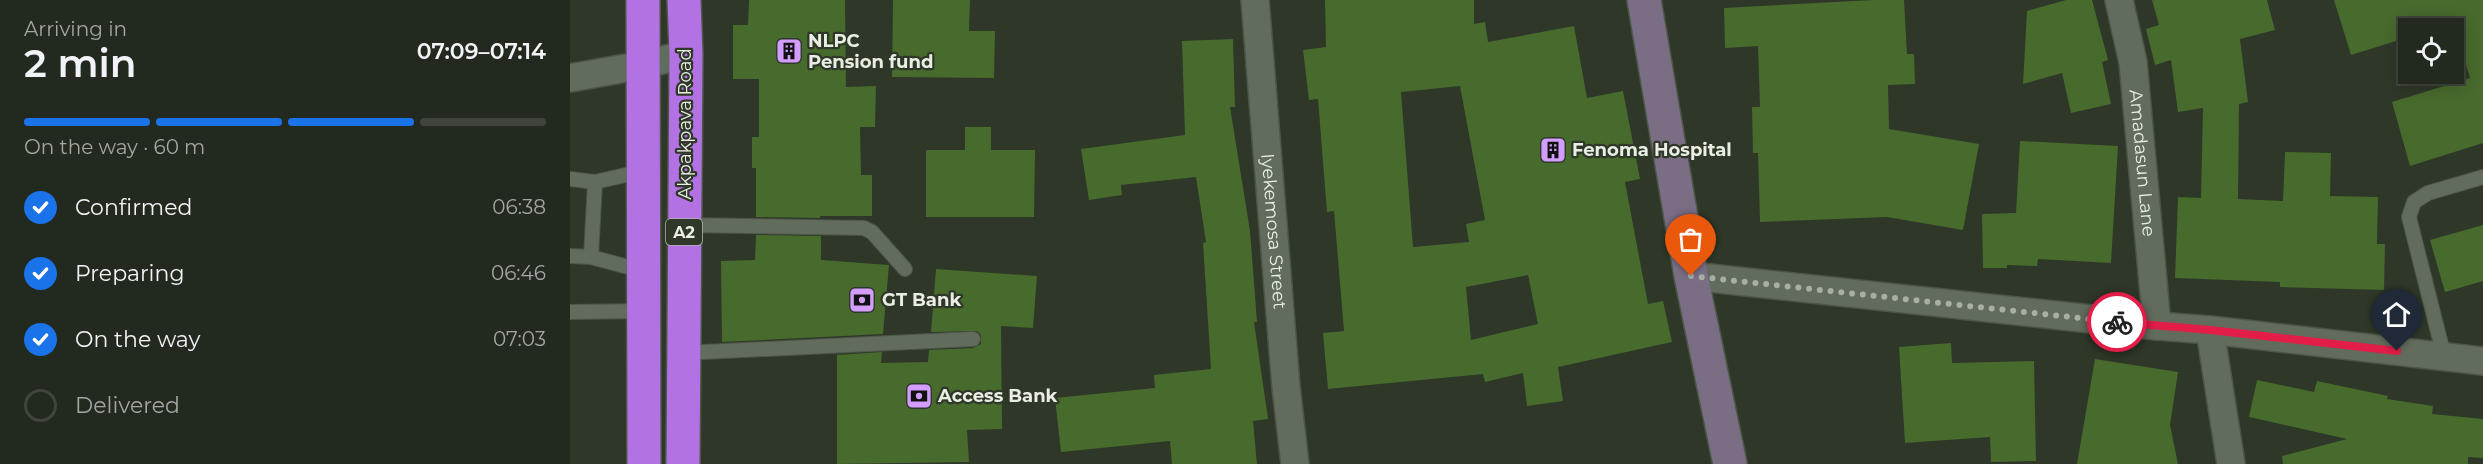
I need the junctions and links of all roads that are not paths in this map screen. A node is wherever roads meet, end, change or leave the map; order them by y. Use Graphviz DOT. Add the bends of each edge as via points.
graph roads {
  1 [pos="643,0"];
  2 [pos="684,0"];
  3 [pos="1255,0"];
  4 [pos="1644,0"];
  5 [pos="2119,0"];
  6 [pos="686,54"];
  7 [pos="643,65"];
  8 [pos="570,78"];
  9 [pos="643,171"];
  10 [pos="2483,177"];
  11 [pos="570,179"];
  12 [pos="595,182"];
  13 [pos="685,225"];
  14 [pos="570,256"];
  15 [pos="591,257"];
  16 [pos="905,269"];
  17 [pos="643,271"];
  18 [pos="1691,276"];
  19 [pos="643,311"];
  20 [pos="570,312"];
  21 [pos="2157,326"];
  22 [pos="2210,330"];
  23 [pos="973,339"];
  24 [pos="683,353"];
  25 [pos="2444,356"];
  26 [pos="2483,361"];
  27 [pos="644,464"];
  28 [pos="683,464"];
  29 [pos="1295,464"];
  30 [pos="1730,464"];
  31 [pos="2231,464"];
  1 -- 7 [label="highway, A2"];
  2 -- 6 [label="highway, Akpakpava Road / A2"];
  3 -- 29 [label="street, Iyekemosa Street"];
  4 -- 18 [label="street"];
  5 -- 21 [label="street, Amadasun Lane" via="2133,62"];
  6 -- 7 [label="street"];
  6 -- 13 [label="highway, Akpakpava Road / A2"];
  7 -- 8 [label="street"];
  7 -- 9 [label="highway, A2"];
  9 -- 12 [label="lane"];
  9 -- 17 [label="highway, A2"];
  10 -- 25 [label="lane" via="2428,193 2414,202 2409,217"];
  11 -- 12 [label="lane"];
  12 -- 15 [label="lane"];
  13 -- 16 [label="lane" via="864,228"];
  13 -- 24 [label="highway, Akpakpava Road / A2"];
  14 -- 15 [label="lane"];
  15 -- 17 [label="lane"];
  17 -- 19 [label="highway, A2"];
  18 -- 21 [label="street"];
  18 -- 30 [label="street"];
  19 -- 20 [label="lane"];
  19 -- 27 [label="highway, A2"];
  21 -- 22 [label="street"];
  22 -- 25 [label="street"];
  22 -- 31 [label="street"];
  23 -- 24 [label="lane"];
  24 -- 28 [label="highway, Akpakpava Road / A2"];
  25 -- 26 [label="street"];
}
